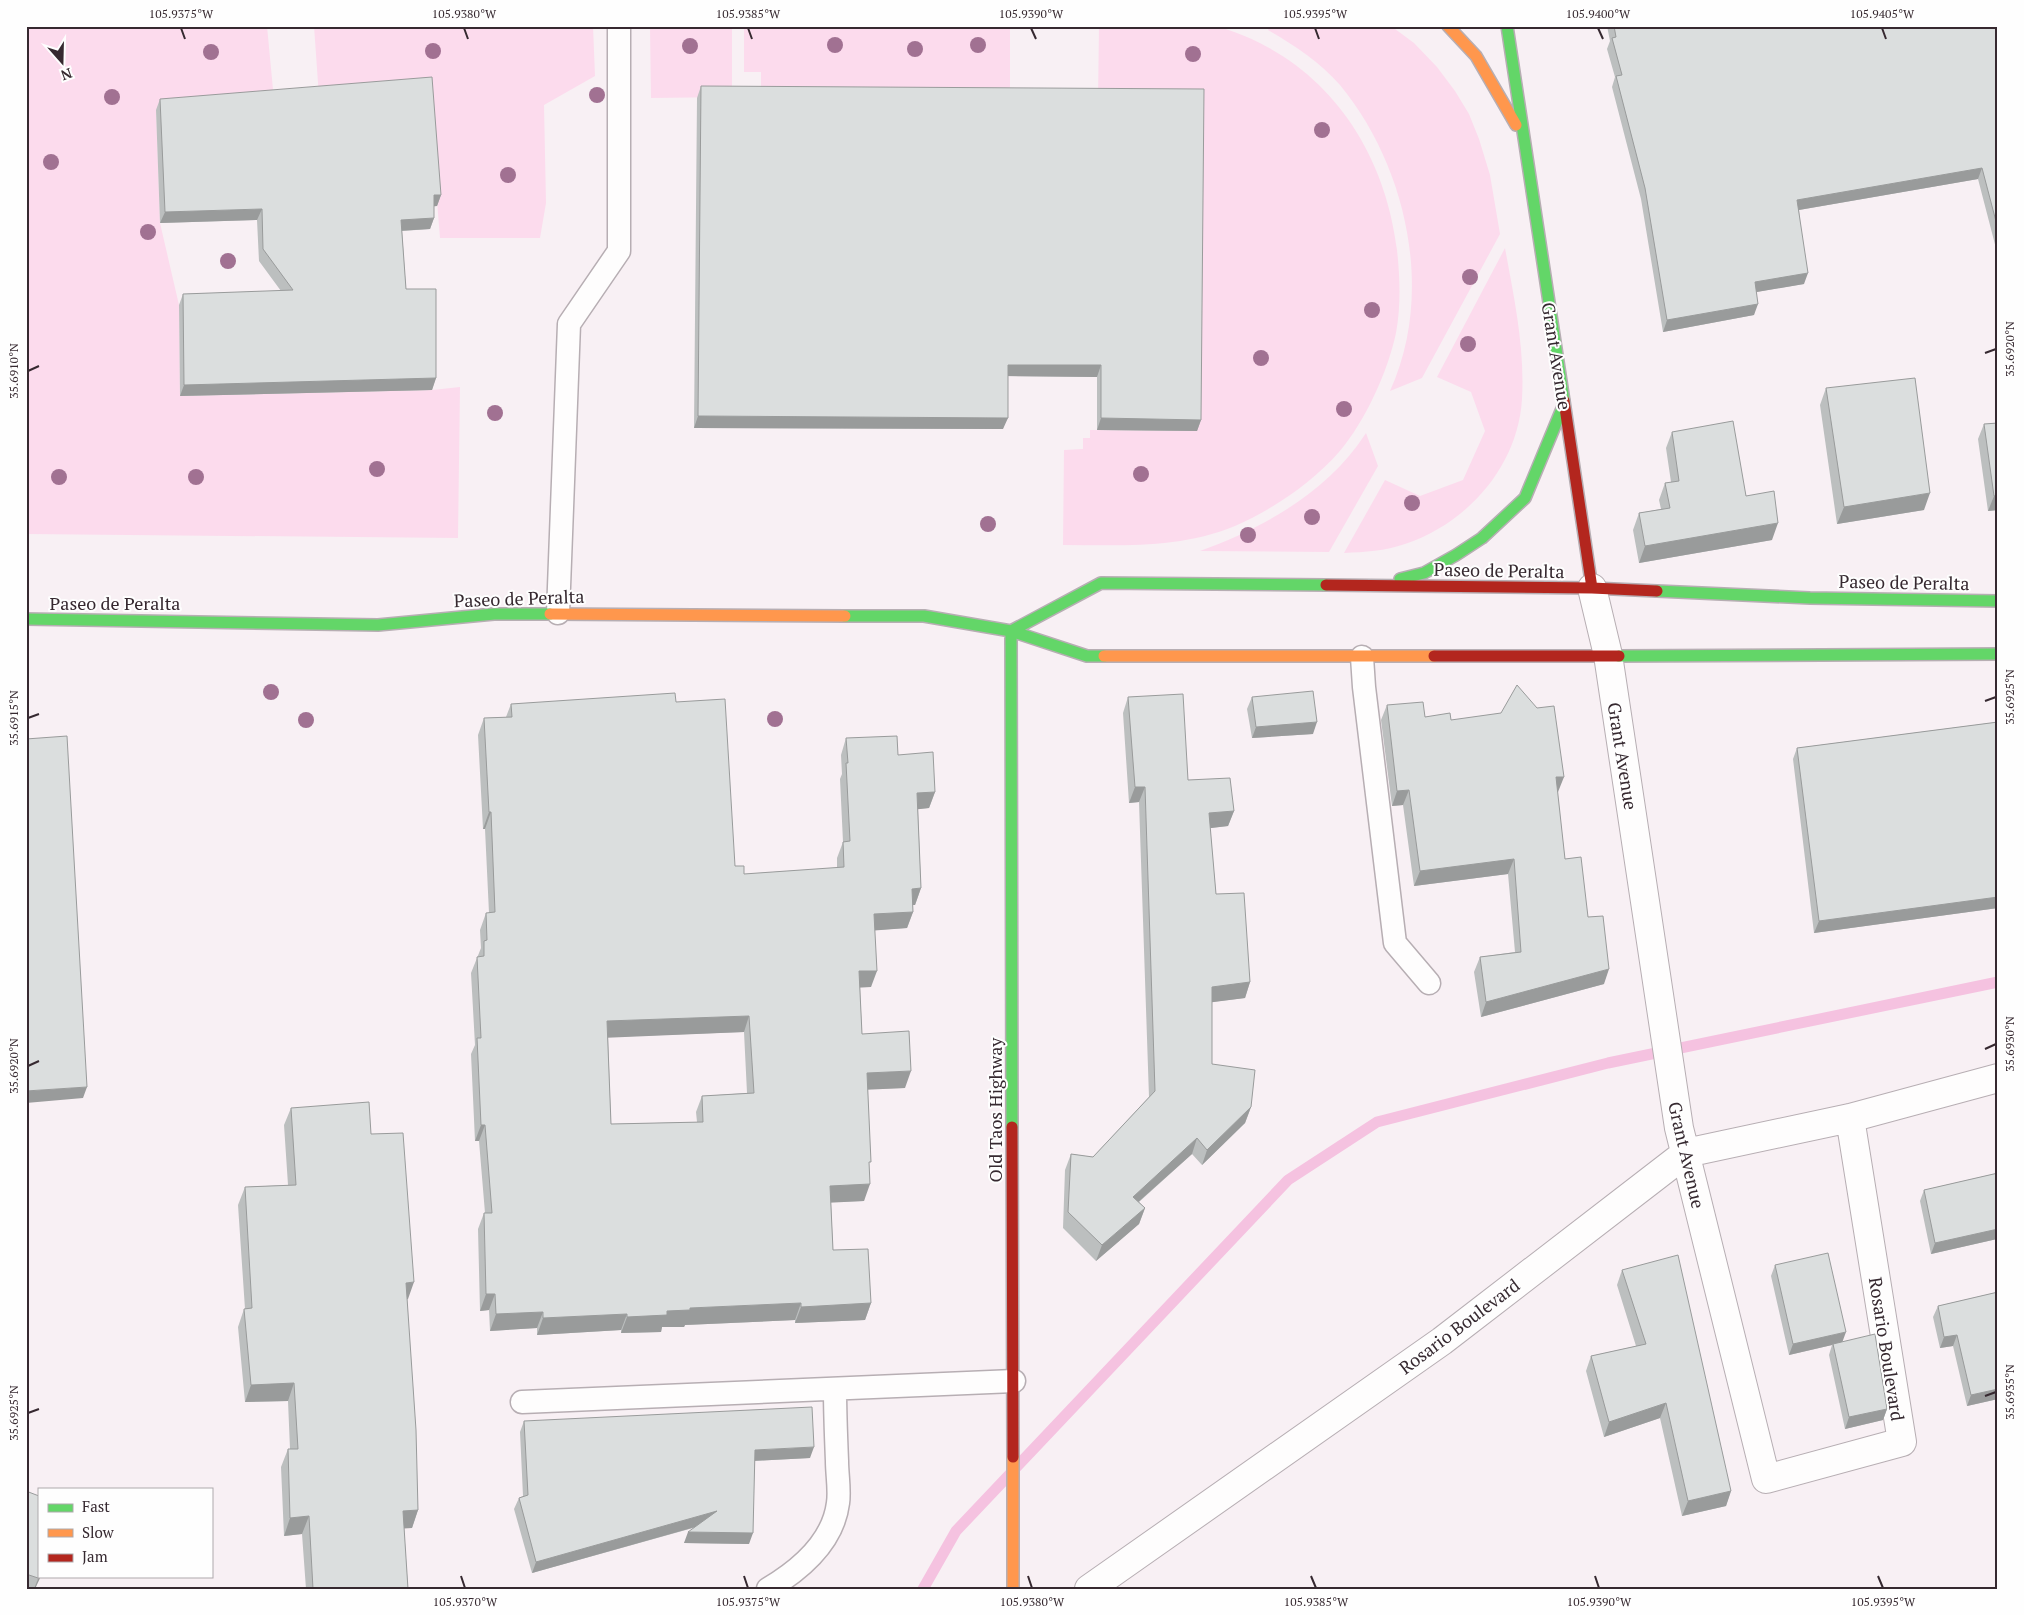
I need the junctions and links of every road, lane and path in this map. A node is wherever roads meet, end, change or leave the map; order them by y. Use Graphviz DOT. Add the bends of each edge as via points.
graph roads {
  1 [pos="619,26"];
  2 [pos="1448,26"];
  3 [pos="1508,26"];
  4 [pos="1524,141"];
  5 [pos="1564,404"];
  6 [pos="1369,586"];
  7 [pos="1592,588"];
  8 [pos="1998,601"];
  9 [pos="558,613"];
  10 [pos="26,619"];
  11 [pos="1011,631"];
  12 [pos="1998,654"];
  13 [pos="1608,655"];
  14 [pos="1362,657"];
  15 [pos="1429,982"];
  16 [pos="1998,1078"];
  17 [pos="1850,1118"];
  18 [pos="1682,1141"];
  19 [pos="835,1388"];
  20 [pos="1014,1390"];
  21 [pos="522,1402"];
  22 [pos="1766,1479"];
  23 [pos="768,1589"];
  24 [pos="1013,1589"];
  25 [pos="1090,1589"];
  1 -- 9 [label="lane" via="619,250 569,324"];
  2 -- 4 [label="main road" via="1476,56"];
  3 -- 4 [label="main road, Grant Avenue"];
  4 -- 5 [label="main road, Grant Avenue"];
  5 -- 6 [label="main road" via="1525,498 1482,538 1424,574"];
  5 -- 7 [label="main road, Grant Avenue"];
  6 -- 7 [label="main road, Paseo de Peralta"];
  6 -- 11 [label="main road, Paseo de Peralta" via="1101,582"];
  7 -- 8 [label="main road, Paseo de Peralta" via="1810,598"];
  7 -- 13 [label="street, Grant Avenue"];
  9 -- 10 [label="main road, Paseo de Peralta" via="494,614 378,625"];
  9 -- 11 [label="main road, Paseo de Peralta" via="924,616"];
  11 -- 14 [label="main road, Paseo de Peralta" via="1087,656"];
  11 -- 20 [label="main road, Old Taos Highway"];
  12 -- 13 [label="main road, Paseo de Peralta"];
  13 -- 14 [label="main road, Paseo de Peralta"];
  13 -- 18 [label="street, Grant Avenue"];
  14 -- 15 [label="lane" via="1395,943"];
  16 -- 17 [label="street, Rosario Boulevard"];
  17 -- 18 [label="street, Rosario Boulevard"];
  17 -- 22 [label="street, Rosario Boulevard" via="1902,1442"];
  18 -- 22 [label="street, Grant Avenue"];
  18 -- 25 [label="street, Rosario Boulevard" via="1442,1341"];
  19 -- 20 [label="lane"];
  19 -- 21 [label="lane"];
  19 -- 23 [label="lane" via="838,1503 833,1523 824,1541 808,1559 790,1576"];
  20 -- 24 [label="main road, Old Taos Highway"];
}
